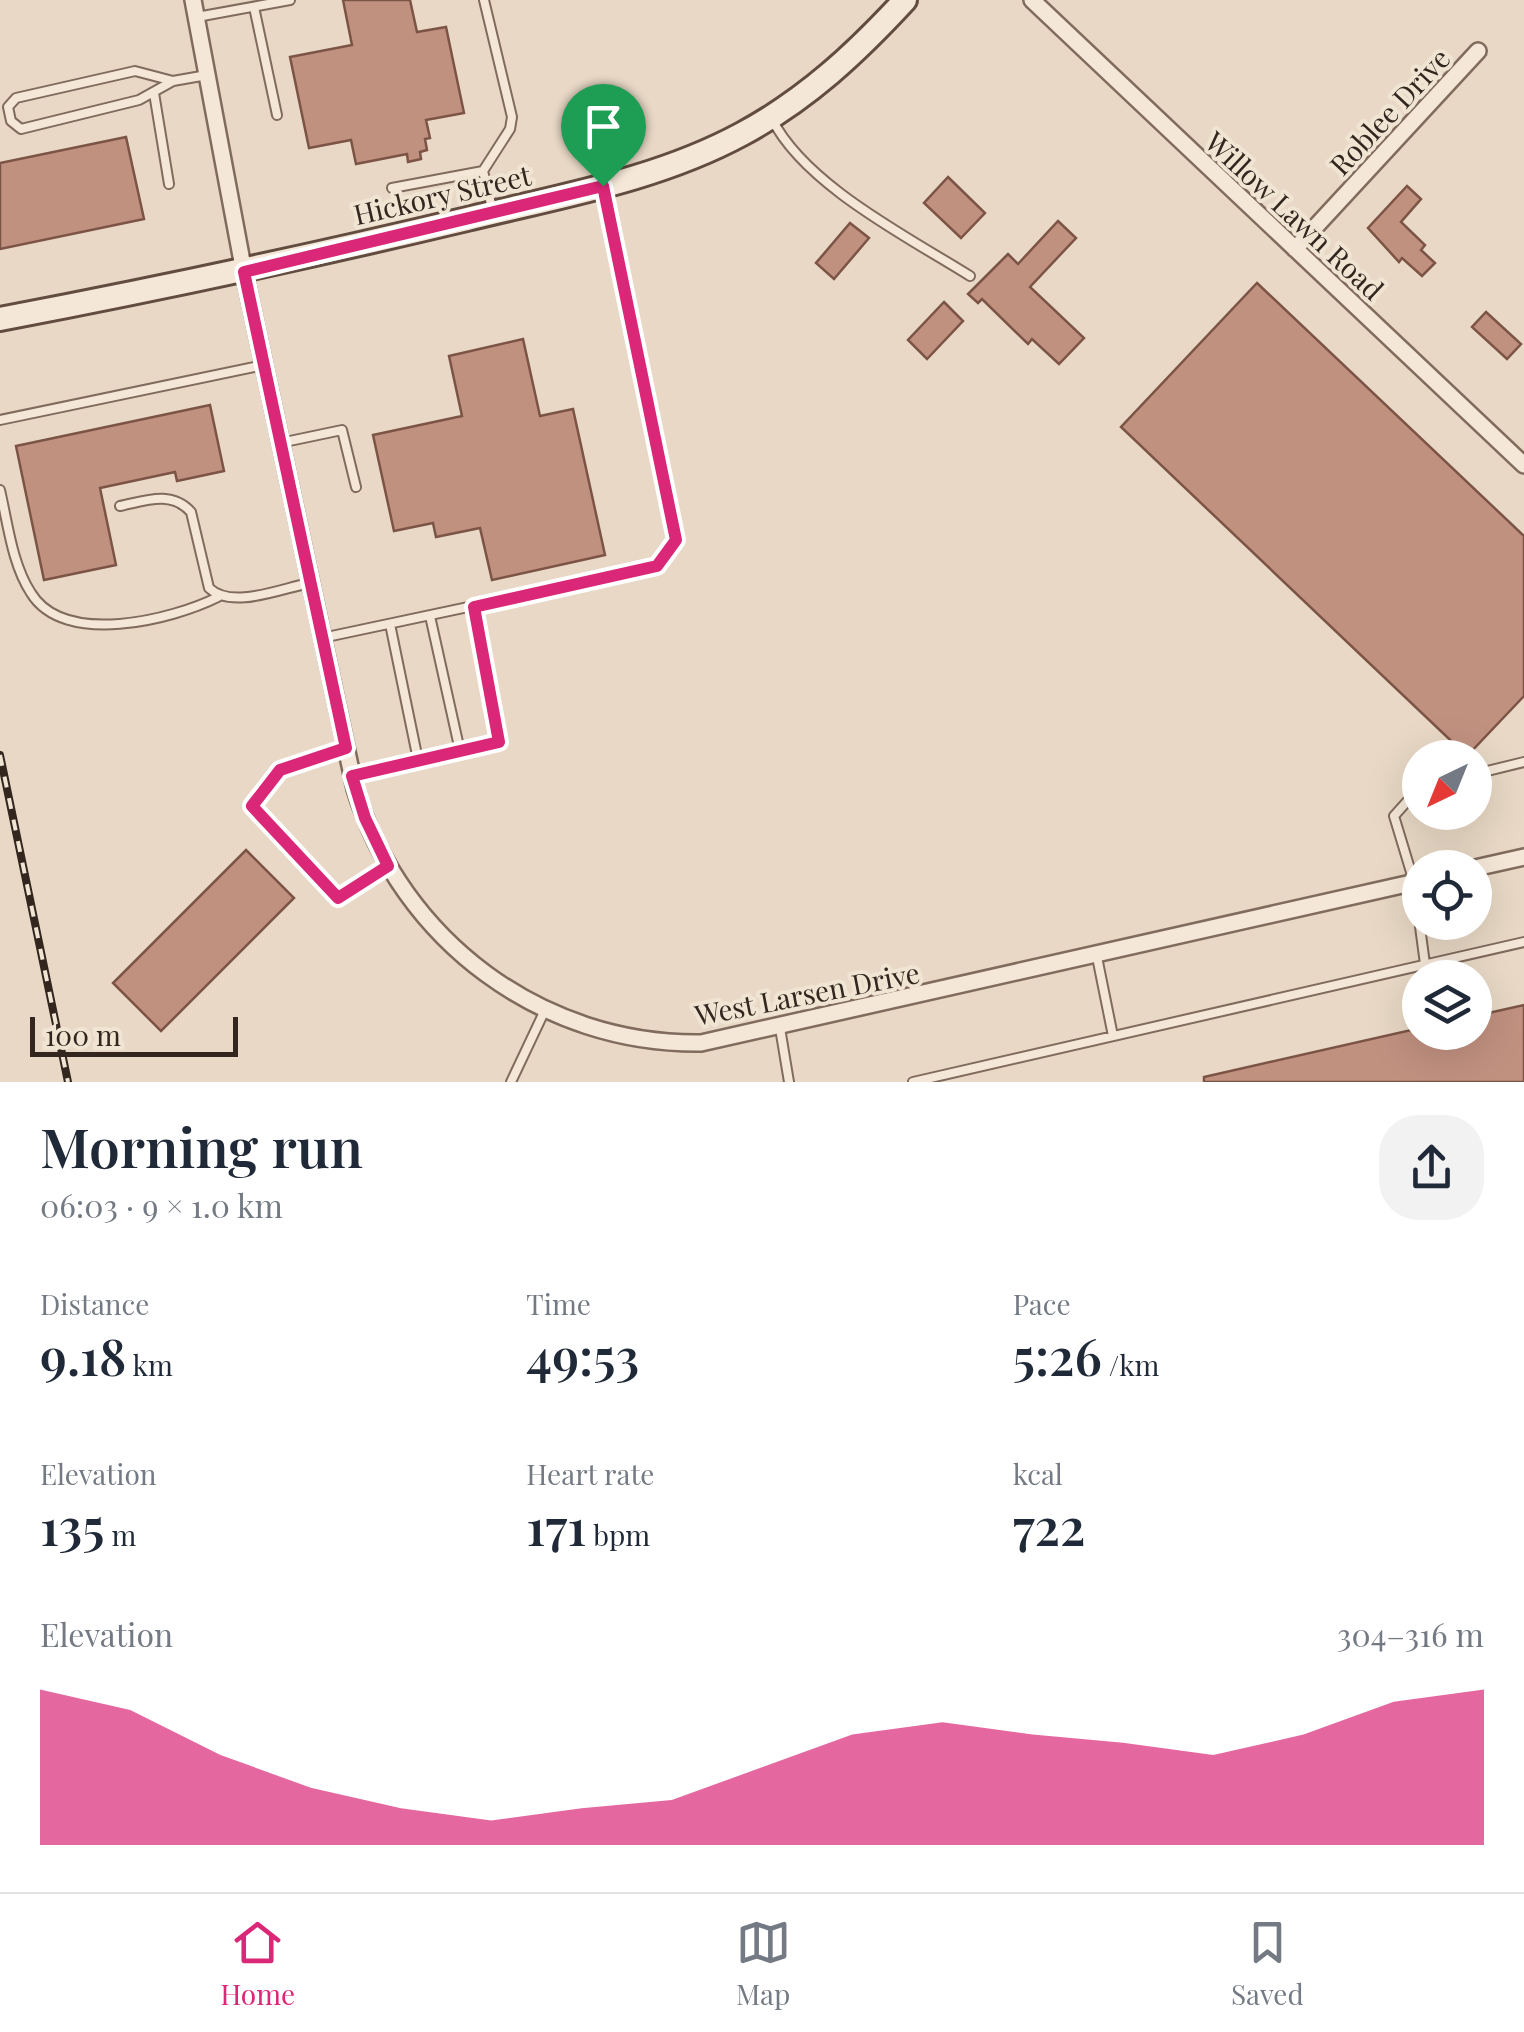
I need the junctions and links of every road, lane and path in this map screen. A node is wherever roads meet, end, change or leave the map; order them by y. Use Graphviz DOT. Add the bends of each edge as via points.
graph roads {
  1 [pos="193,0"];
  2 [pos="290,0"];
  3 [pos="484,0"];
  4 [pos="905,0"];
  5 [pos="1032,0"];
  6 [pos="254,6"];
  7 [pos="197,17"];
  8 [pos="1478,51"];
  9 [pos="208,75"];
  10 [pos="174,81"];
  11 [pos="154,93"];
  12 [pos="277,115"];
  13 [pos="771,118"];
  14 [pos="483,171"];
  15 [pos="169,184"];
  16 [pos="603,186"];
  17 [pos="392,188"];
  18 [pos="493,213"];
  19 [pos="1295,249"];
  20 [pos="244,272"];
  21 [pos="970,276"];
  22 [pos="0,320"];
  23 [pos="264,365"];
  24 [pos="0,420"];
  25 [pos="280,443"];
  26 [pos="1524,465"];
  27 [pos="356,487"];
  28 [pos="0,490"];
  29 [pos="120,506"];
  30 [pos="310,582"];
  31 [pos="218,596"];
  32 [pos="474,607"];
  33 [pos="430,616"];
  34 [pos="390,624"];
  35 [pos="322,638"];
  36 [pos="346,748"];
  37 [pos="460,751"];
  38 [pos="418,760"];
  39 [pos="1524,762"];
  40 [pos="1492,770"];
  41 [pos="352,776"];
  42 [pos="1402,807"];
  43 [pos="1406,850"];
  44 [pos="1524,857"];
  45 [pos="1492,864"];
  46 [pos="388,866"];
  47 [pos="1402,886"];
  48 [pos="1524,942"];
  49 [pos="1097,957"];
  50 [pos="1443,960"];
  51 [pos="1402,969"];
  52 [pos="545,1010"];
  53 [pos="780,1028"];
  54 [pos="1113,1036"];
  55 [pos="511,1082"];
  56 [pos="789,1082"];
  57 [pos="914,1082"];
  1 -- 7 [label="street, West Larsen Drive"];
  2 -- 6 [label="lane"];
  3 -- 14 [label="lane" via="512,116"];
  4 -- 13 [label="street, Hickory Street" via="833,74"];
  5 -- 19 [label="street, Willow Lawn Road"];
  6 -- 7 [label="lane"];
  6 -- 12 [label="lane"];
  7 -- 9 [label="street, West Larsen Drive"];
  8 -- 19 [label="street, Roblee Drive"];
  9 -- 10 [label="lane"];
  9 -- 20 [label="street, West Larsen Drive"];
  10 -- 11 [label="lane"];
  10 -- 11 [label="lane" via="135,71 16,98 8,107 21,129"];
  11 -- 15 [label="lane"];
  13 -- 16 [label="street, Hickory Street" via="694,157"];
  13 -- 21 [label="lane" via="791,150 820,174"];
  14 -- 17 [label="lane"];
  14 -- 18 [label="lane"];
  16 -- 18 [label="street, Hickory Street"];
  16 -- 32 [label="lane" via="676,540 657,566"];
  18 -- 20 [label="street, Hickory Street"];
  19 -- 26 [label="street, Willow Lawn Road"];
  20 -- 22 [label="street, Hickory Street"];
  20 -- 23 [label="street, West Larsen Drive"];
  23 -- 24 [label="lane"];
  23 -- 25 [label="street, West Larsen Drive"];
  25 -- 27 [label="lane" via="342,430"];
  25 -- 30 [label="street, West Larsen Drive"];
  28 -- 31 [label="lane" via="18,566 45,610 61,618 118,625"];
  29 -- 31 [label="lane" via="162,498 184,504 209,588"];
  30 -- 31 [label="lane"];
  30 -- 35 [label="street, West Larsen Drive"];
  32 -- 33 [label="lane"];
  32 -- 37 [label="lane" via="499,742"];
  33 -- 34 [label="lane"];
  33 -- 37 [label="lane"];
  34 -- 35 [label="lane"];
  34 -- 38 [label="lane"];
  35 -- 36 [label="street, West Larsen Drive"];
  36 -- 41 [label="street, West Larsen Drive"];
  36 -- 46 [label="lane" via="280,770 252,806 338,898"];
  37 -- 38 [label="lane"];
  38 -- 41 [label="lane"];
  39 -- 40 [label="lane"];
  41 -- 46 [label="street, West Larsen Drive"];
  42 -- 43 [label="lane" via="1394,816"];
  44 -- 45 [label="street"];
  46 -- 52 [label="street, West Larsen Drive" via="454,949"];
  47 -- 49 [label="street, West Larsen Drive"];
  48 -- 50 [label="lane"];
  49 -- 53 [label="street, West Larsen Drive"];
  49 -- 54 [label="lane"];
  51 -- 54 [label="lane"];
  52 -- 53 [label="street, West Larsen Drive" via="595,1029 668,1042 701,1043"];
  52 -- 55 [label="lane"];
  53 -- 56 [label="lane"];
  54 -- 57 [label="lane"];
}
